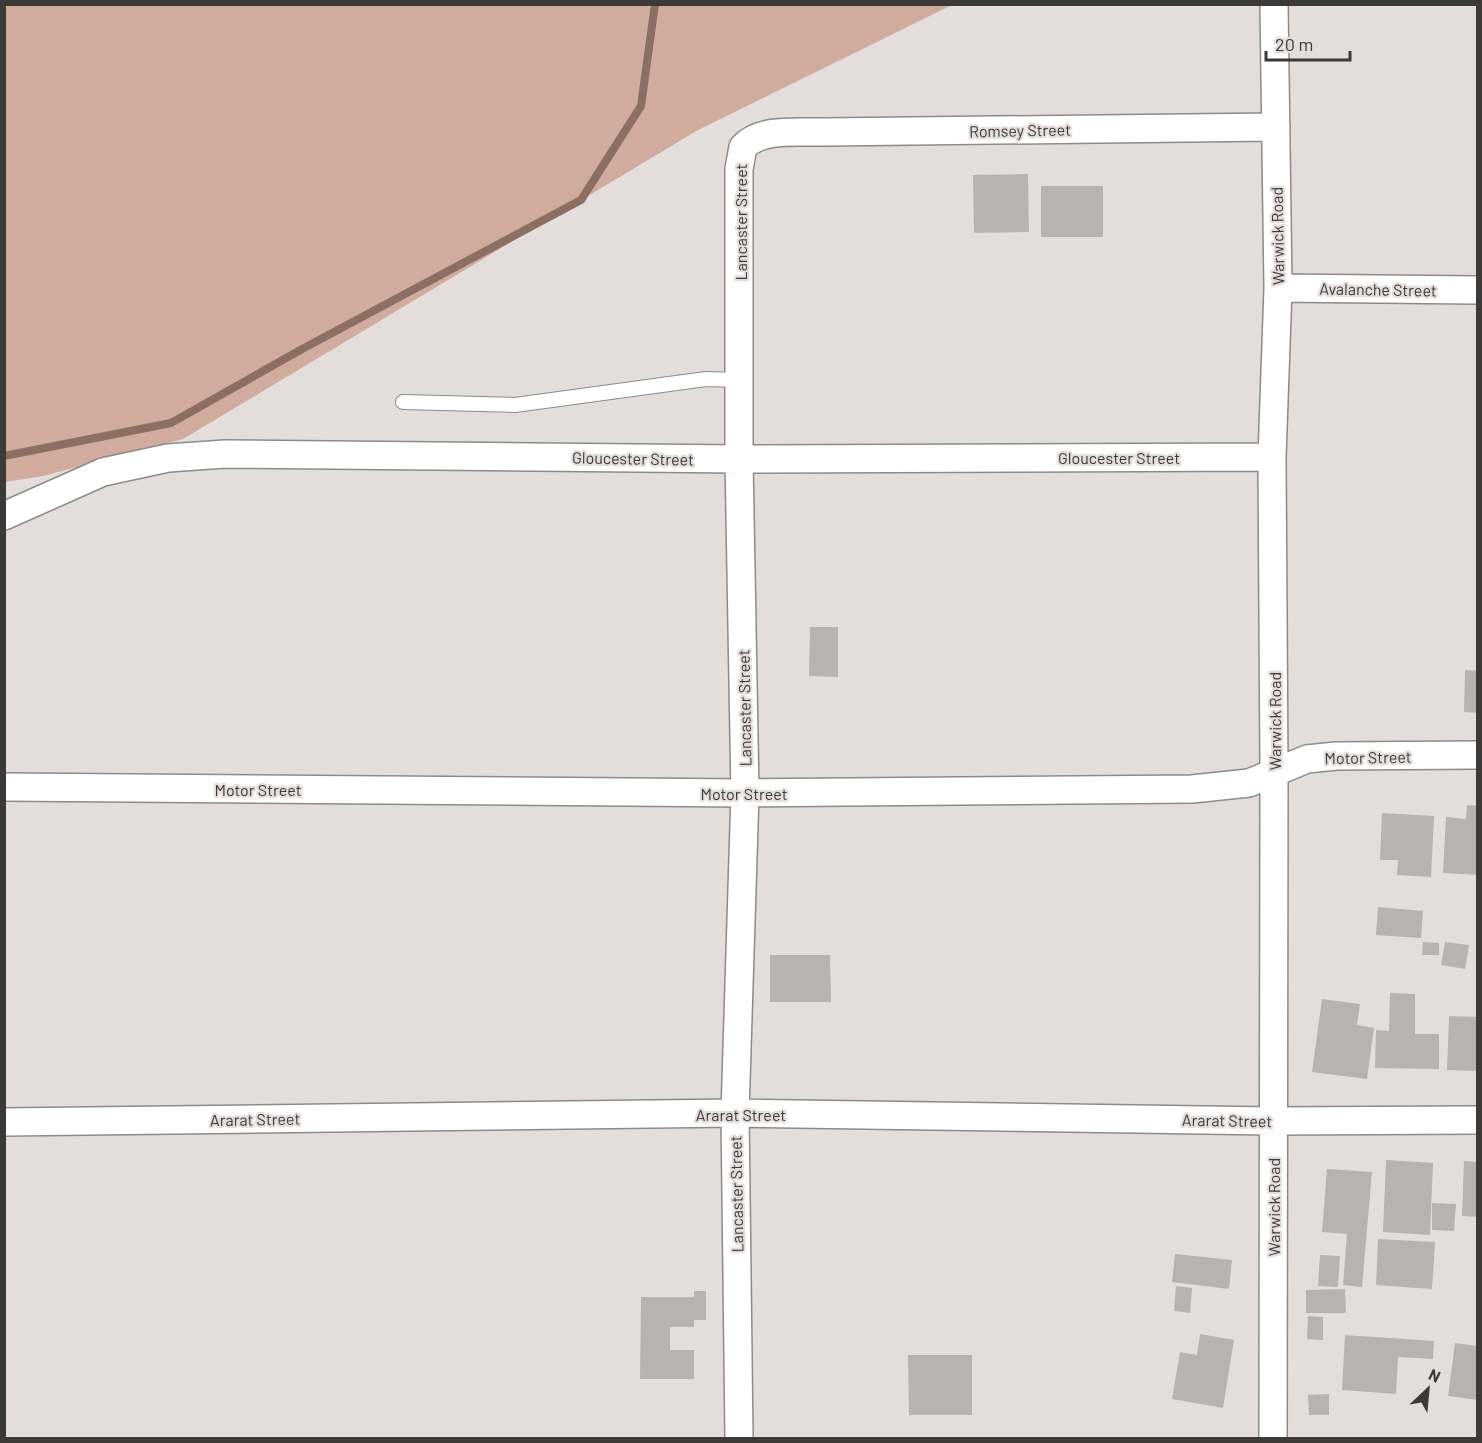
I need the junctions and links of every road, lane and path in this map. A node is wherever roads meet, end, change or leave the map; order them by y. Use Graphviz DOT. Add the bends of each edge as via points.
graph roads {
  1 [pos="1274,4"];
  2 [pos="1276,127"];
  3 [pos="764,135"];
  4 [pos="1278,288"];
  5 [pos="1478,290"];
  6 [pos="740,380"];
  7 [pos="403,402"];
  8 [pos="1272,457"];
  9 [pos="739,459"];
  10 [pos="4,516"];
  11 [pos="1478,755"];
  12 [pos="1274,772"];
  13 [pos="4,787"];
  14 [pos="745,793"];
  15 [pos="735,1113"];
  16 [pos="1478,1120"];
  17 [pos="1273,1121"];
  18 [pos="4,1122"];
  19 [pos="739,1438"];
  20 [pos="1273,1438"];
  1 -- 2 [label="street, Warwick Road"];
  2 -- 3 [label="street, Romsey Street"];
  2 -- 4 [label="street, Warwick Road"];
  3 -- 6 [label="street, Lancaster Street" via="748,141 741,153"];
  4 -- 5 [label="street, Avalanche Street"];
  4 -- 8 [label="street, Warwick Road"];
  6 -- 7 [label="lane" via="706,380 516,405"];
  6 -- 9 [label="street, Lancaster Street"];
  8 -- 9 [label="street, Gloucester Street"];
  8 -- 12 [label="street, Warwick Road"];
  9 -- 10 [label="street, Gloucester Street" via="237,454 168,458 104,472"];
  9 -- 14 [label="street, Lancaster Street"];
  11 -- 12 [label="street, Motor Street" via="1336,756 1307,759"];
  12 -- 14 [label="street, Motor Street" via="1249,783 1192,789"];
  12 -- 17 [label="street, Warwick Road"];
  13 -- 14 [label="street, Motor Street"];
  14 -- 15 [label="street, Lancaster Street"];
  15 -- 17 [label="street, Ararat Street"];
  15 -- 18 [label="street, Ararat Street"];
  15 -- 19 [label="street, Lancaster Street"];
  16 -- 17 [label="street, Ararat Street"];
  17 -- 20 [label="street, Warwick Road"];
}
